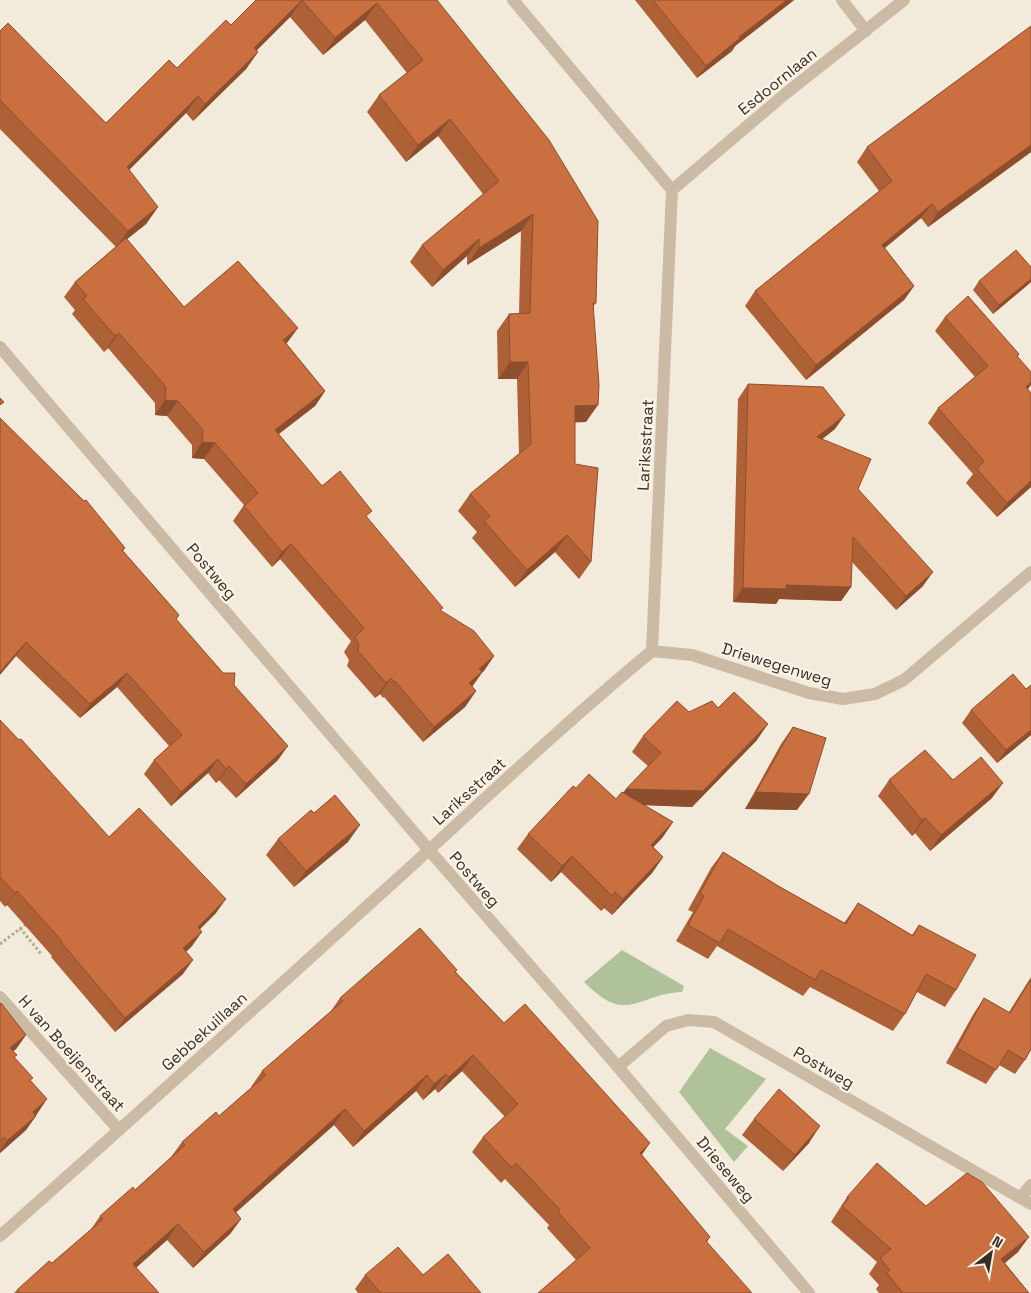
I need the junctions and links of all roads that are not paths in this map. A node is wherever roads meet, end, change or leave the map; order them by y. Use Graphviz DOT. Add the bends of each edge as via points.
graph roads {
  1 [pos="513,0"];
  2 [pos="842,0"];
  3 [pos="904,0"];
  4 [pos="866,31"];
  5 [pos="672,190"];
  6 [pos="0,347"];
  7 [pos="1031,572"];
  8 [pos="652,651"];
  9 [pos="429,850"];
  10 [pos="0,997"];
  11 [pos="618,1066"];
  12 [pos="119,1130"];
  13 [pos="1031,1185"];
  14 [pos="1026,1201"];
  15 [pos="0,1236"];
  16 [pos="809,1293"];
  1 -- 5 [label="street"];
  2 -- 4 [label="street"];
  3 -- 4 [label="street, Esdoornlaan"];
  4 -- 5 [label="street, Esdoornlaan" via="785,94"];
  5 -- 8 [label="street, Lariksstraat"];
  6 -- 9 [label="street, Postweg"];
  7 -- 8 [label="street, Driewegenweg" via="904,680 875,694 842,699 809,693 692,655"];
  8 -- 9 [label="street, Lariksstraat"];
  9 -- 11 [label="street, Postweg"];
  9 -- 12 [label="street, Gebbekuillaan"];
  10 -- 12 [label="street, H van Boeijenstraat"];
  11 -- 14 [label="street, Postweg" via="666,1026 688,1020 714,1022"];
  11 -- 16 [label="street, Drieseweg"];
  12 -- 15 [label="street, Gebbekuillaan"];
  13 -- 14 [label="street"];
}
